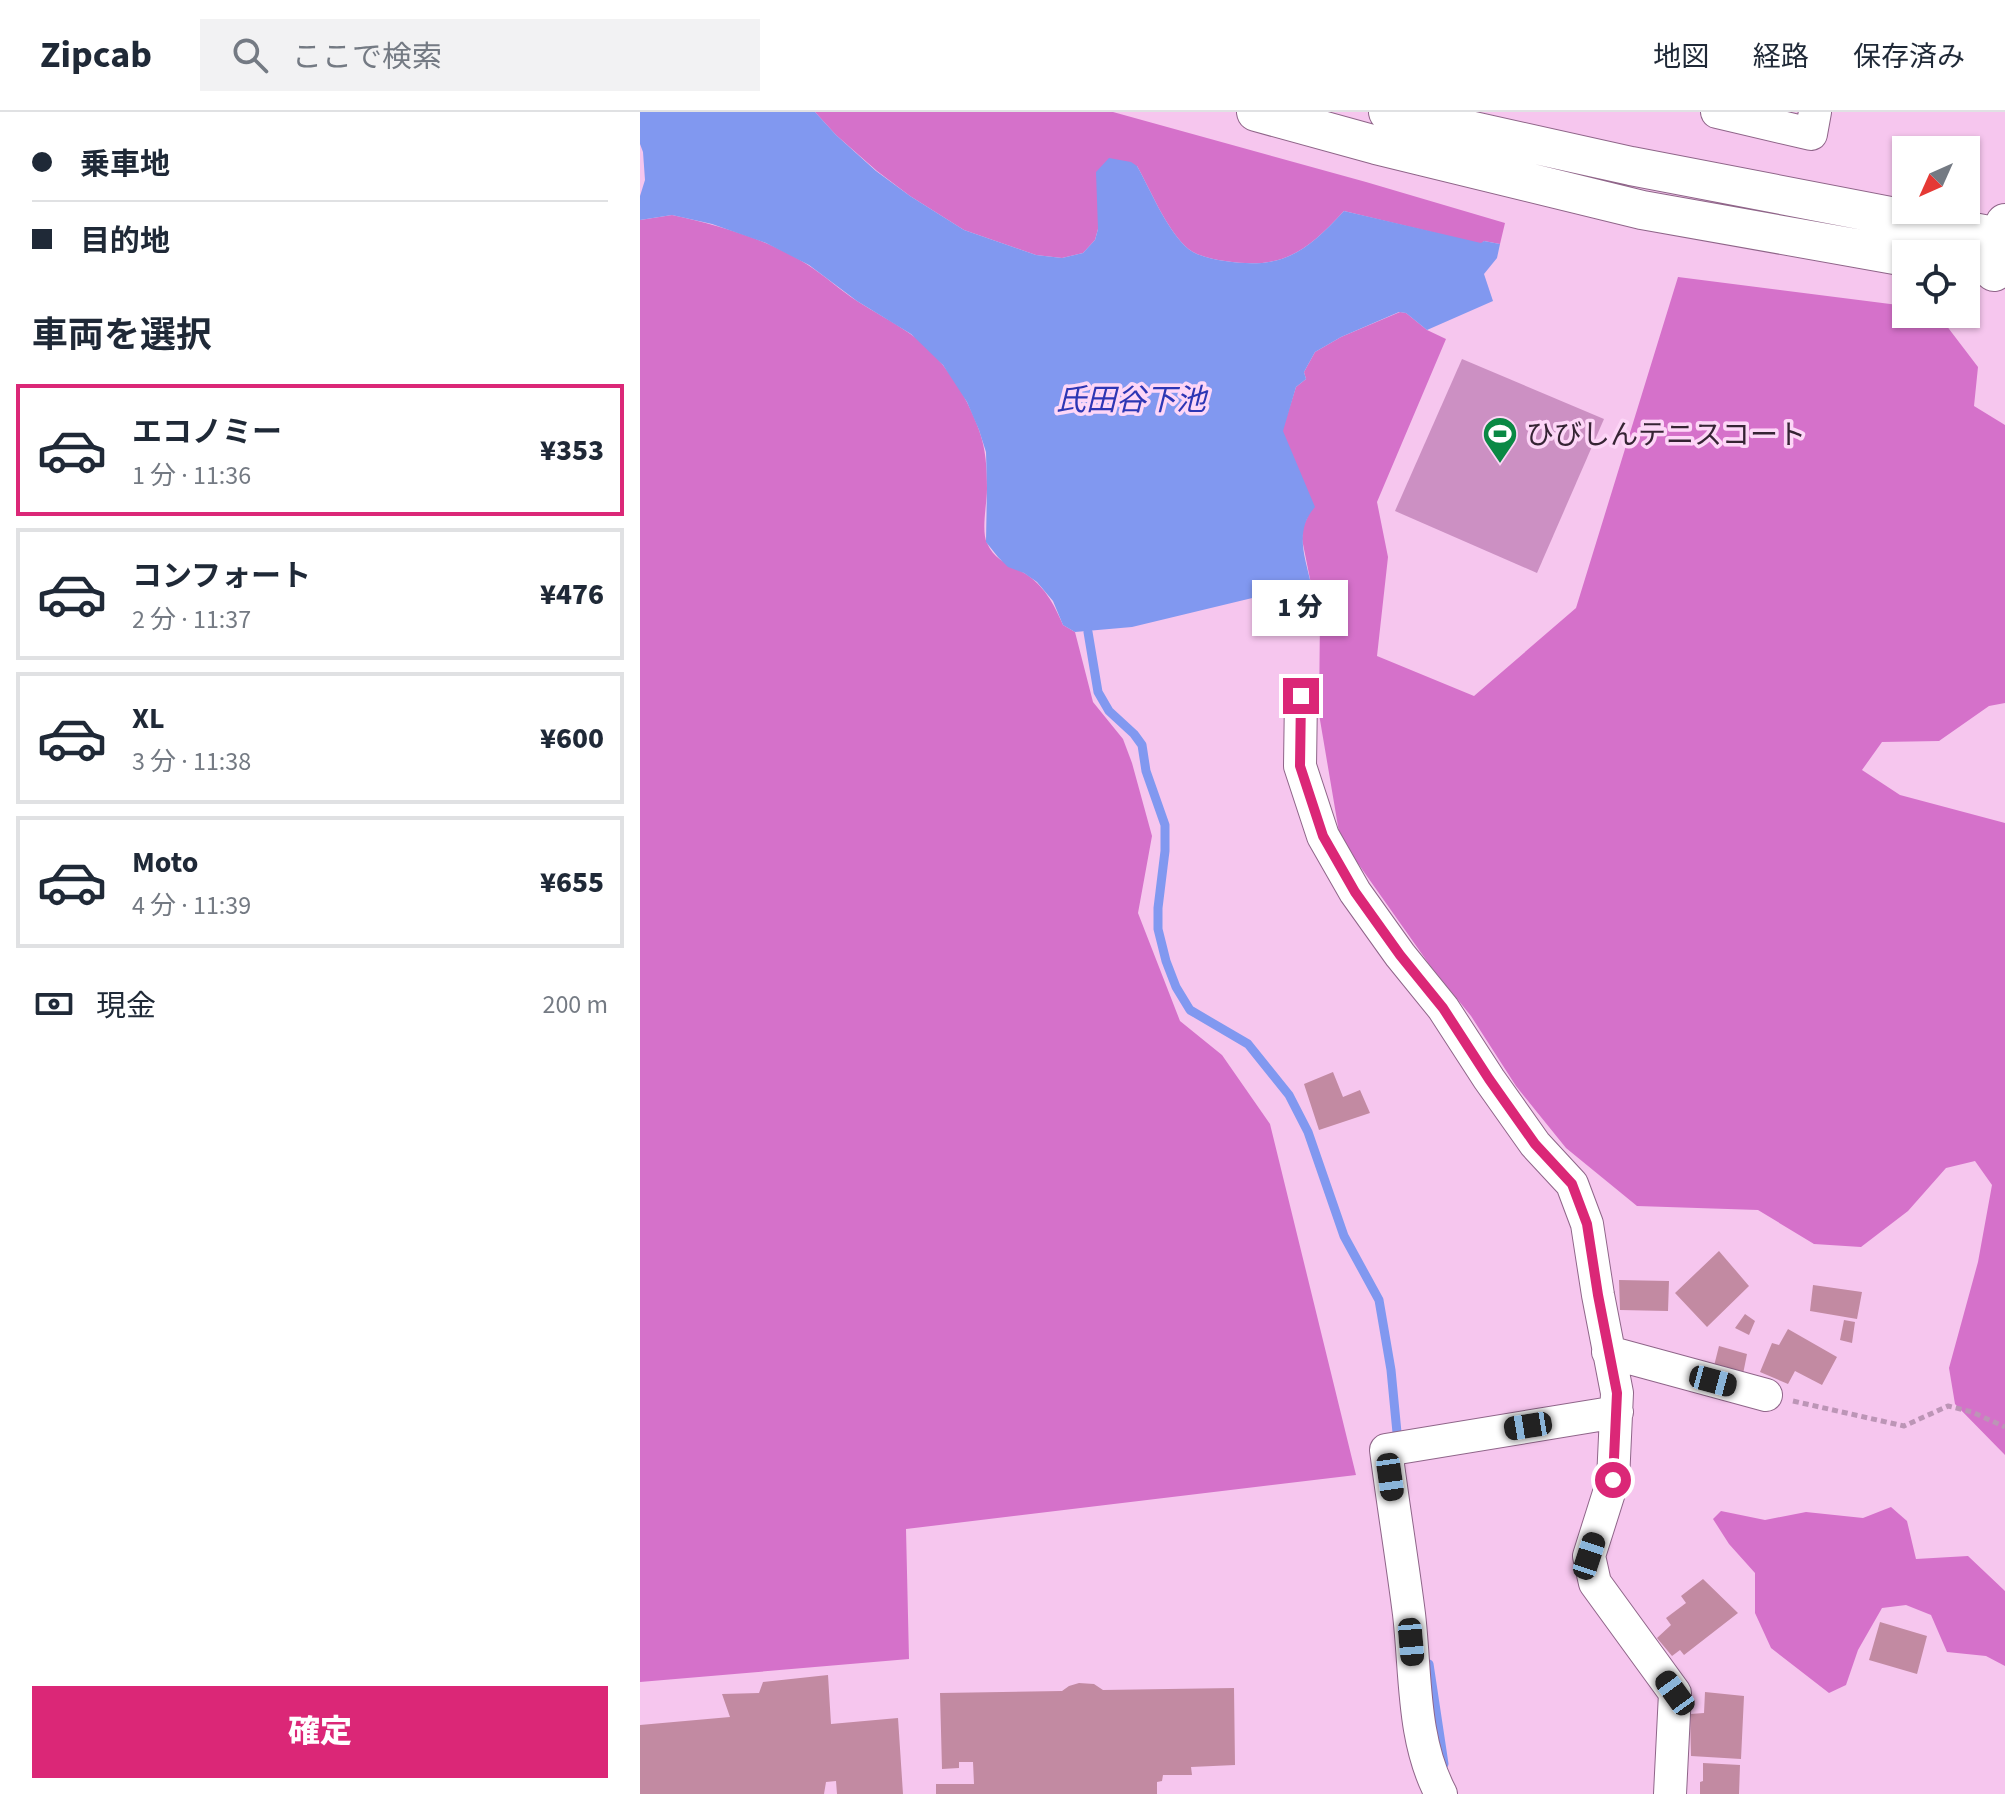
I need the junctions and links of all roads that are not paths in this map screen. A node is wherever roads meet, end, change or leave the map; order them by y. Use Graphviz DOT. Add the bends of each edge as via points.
graph roads {
  1 [pos="1256,112"];
  2 [pos="1388,112"];
  3 [pos="1717,112"];
  4 [pos="1815,112"];
  5 [pos="1996,252"];
  6 [pos="1892,255"];
  7 [pos="1301,696"];
  8 [pos="1608,1352"];
  9 [pos="1766,1395"];
  10 [pos="1617,1412"];
  11 [pos="1441,1794"];
  12 [pos="1670,1794"];
  1 -- 6 [label="street" via="1642,210"];
  2 -- 5 [label="street"];
  3 -- 4 [label="street" via="1811,134"];
  7 -- 8 [label="street" via="1300,766 1323,836 1355,892 1443,1008 1535,1144 1572,1184 1587,1224"];
  8 -- 9 [label="street"];
  8 -- 10 [label="street"];
  10 -- 11 [label="street" via="1397,1448 1418,1721"];
  10 -- 12 [label="street" via="1613,1480 1589,1556 1595,1583 1675,1693"];
}
